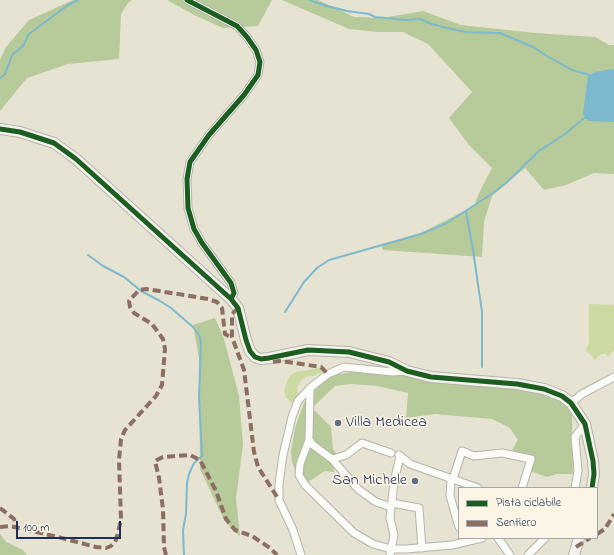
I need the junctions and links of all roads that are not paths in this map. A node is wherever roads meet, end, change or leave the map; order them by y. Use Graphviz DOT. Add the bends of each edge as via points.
graph roads {
  1 [pos="187,0"];
  2 [pos="3,129"];
  3 [pos="231,298"];
  4 [pos="407,371"];
  5 [pos="614,377"];
  6 [pos="310,388"];
  7 [pos="571,403"];
  8 [pos="585,424"];
  9 [pos="309,440"];
  10 [pos="391,453"];
  11 [pos="332,459"];
  12 [pos="450,479"];
  13 [pos="475,487"];
  14 [pos="522,487"];
  15 [pos="575,487"];
  16 [pos="592,487"];
  17 [pos="392,505"];
  18 [pos="458,524"];
  19 [pos="478,539"];
  20 [pos="499,539"];
  21 [pos="544,539"];
  22 [pos="579,539"];
  23 [pos="462,540"];
  24 [pos="422,548"];
  25 [pos="391,552"];
  26 [pos="405,552"];
  27 [pos="301,555"];
  28 [pos="510,555"];
  29 [pos="528,555"];
  30 [pos="574,555"];
  1 -- 3 [label="street" via="237,26 256,50 260,62 258,75 244,95 209,135 190,162 187,179 188,208 194,228 205,248 231,282 234,293"];
  2 -- 3 [label="street" via="54,143 76,158"];
  3 -- 4 [label="street" via="238,308 246,340 254,357 261,359 321,349 349,352 389,362"];
  4 -- 6 [label="street" via="344,367 328,374"];
  4 -- 7 [label="street" via="430,377 517,384 544,389 562,396"];
  5 -- 7 [label="street" via="582,394"];
  6 -- 9 [label="street"];
  6 -- 27 [label="street" via="298,401 292,417 282,455 278,484 279,500"];
  7 -- 8 [label="street"];
  8 -- 15 [label="street" via="575,437 578,471"];
  8 -- 16 [label="street" via="593,461"];
  9 -- 11 [label="street" via="313,446"];
  9 -- 25 [label="street" via="300,464 299,475 305,486 354,533"];
  10 -- 11 [label="street" via="362,443 346,455"];
  11 -- 17 [label="street" via="358,489 376,502"];
  12 -- 13 [label="street"];
  12 -- 14 [label="street" via="462,452 474,456 502,452 531,459"];
  12 -- 17 [label="street" via="410,464 399,455 394,476"];
  12 -- 18 [label="street" via="450,496"];
  17 -- 24 [label="street" via="419,508"];
  17 -- 25 [label="street" via="390,518 394,535"];
  19 -- 23 [label="street"];
  20 -- 28 [label="street"];
  21 -- 29 [label="street"];
  22 -- 30 [label="street"];
  23 -- 24 [label="street" via="452,545"];
  24 -- 26 [label="street"];
  25 -- 26 [label="street"];
}
